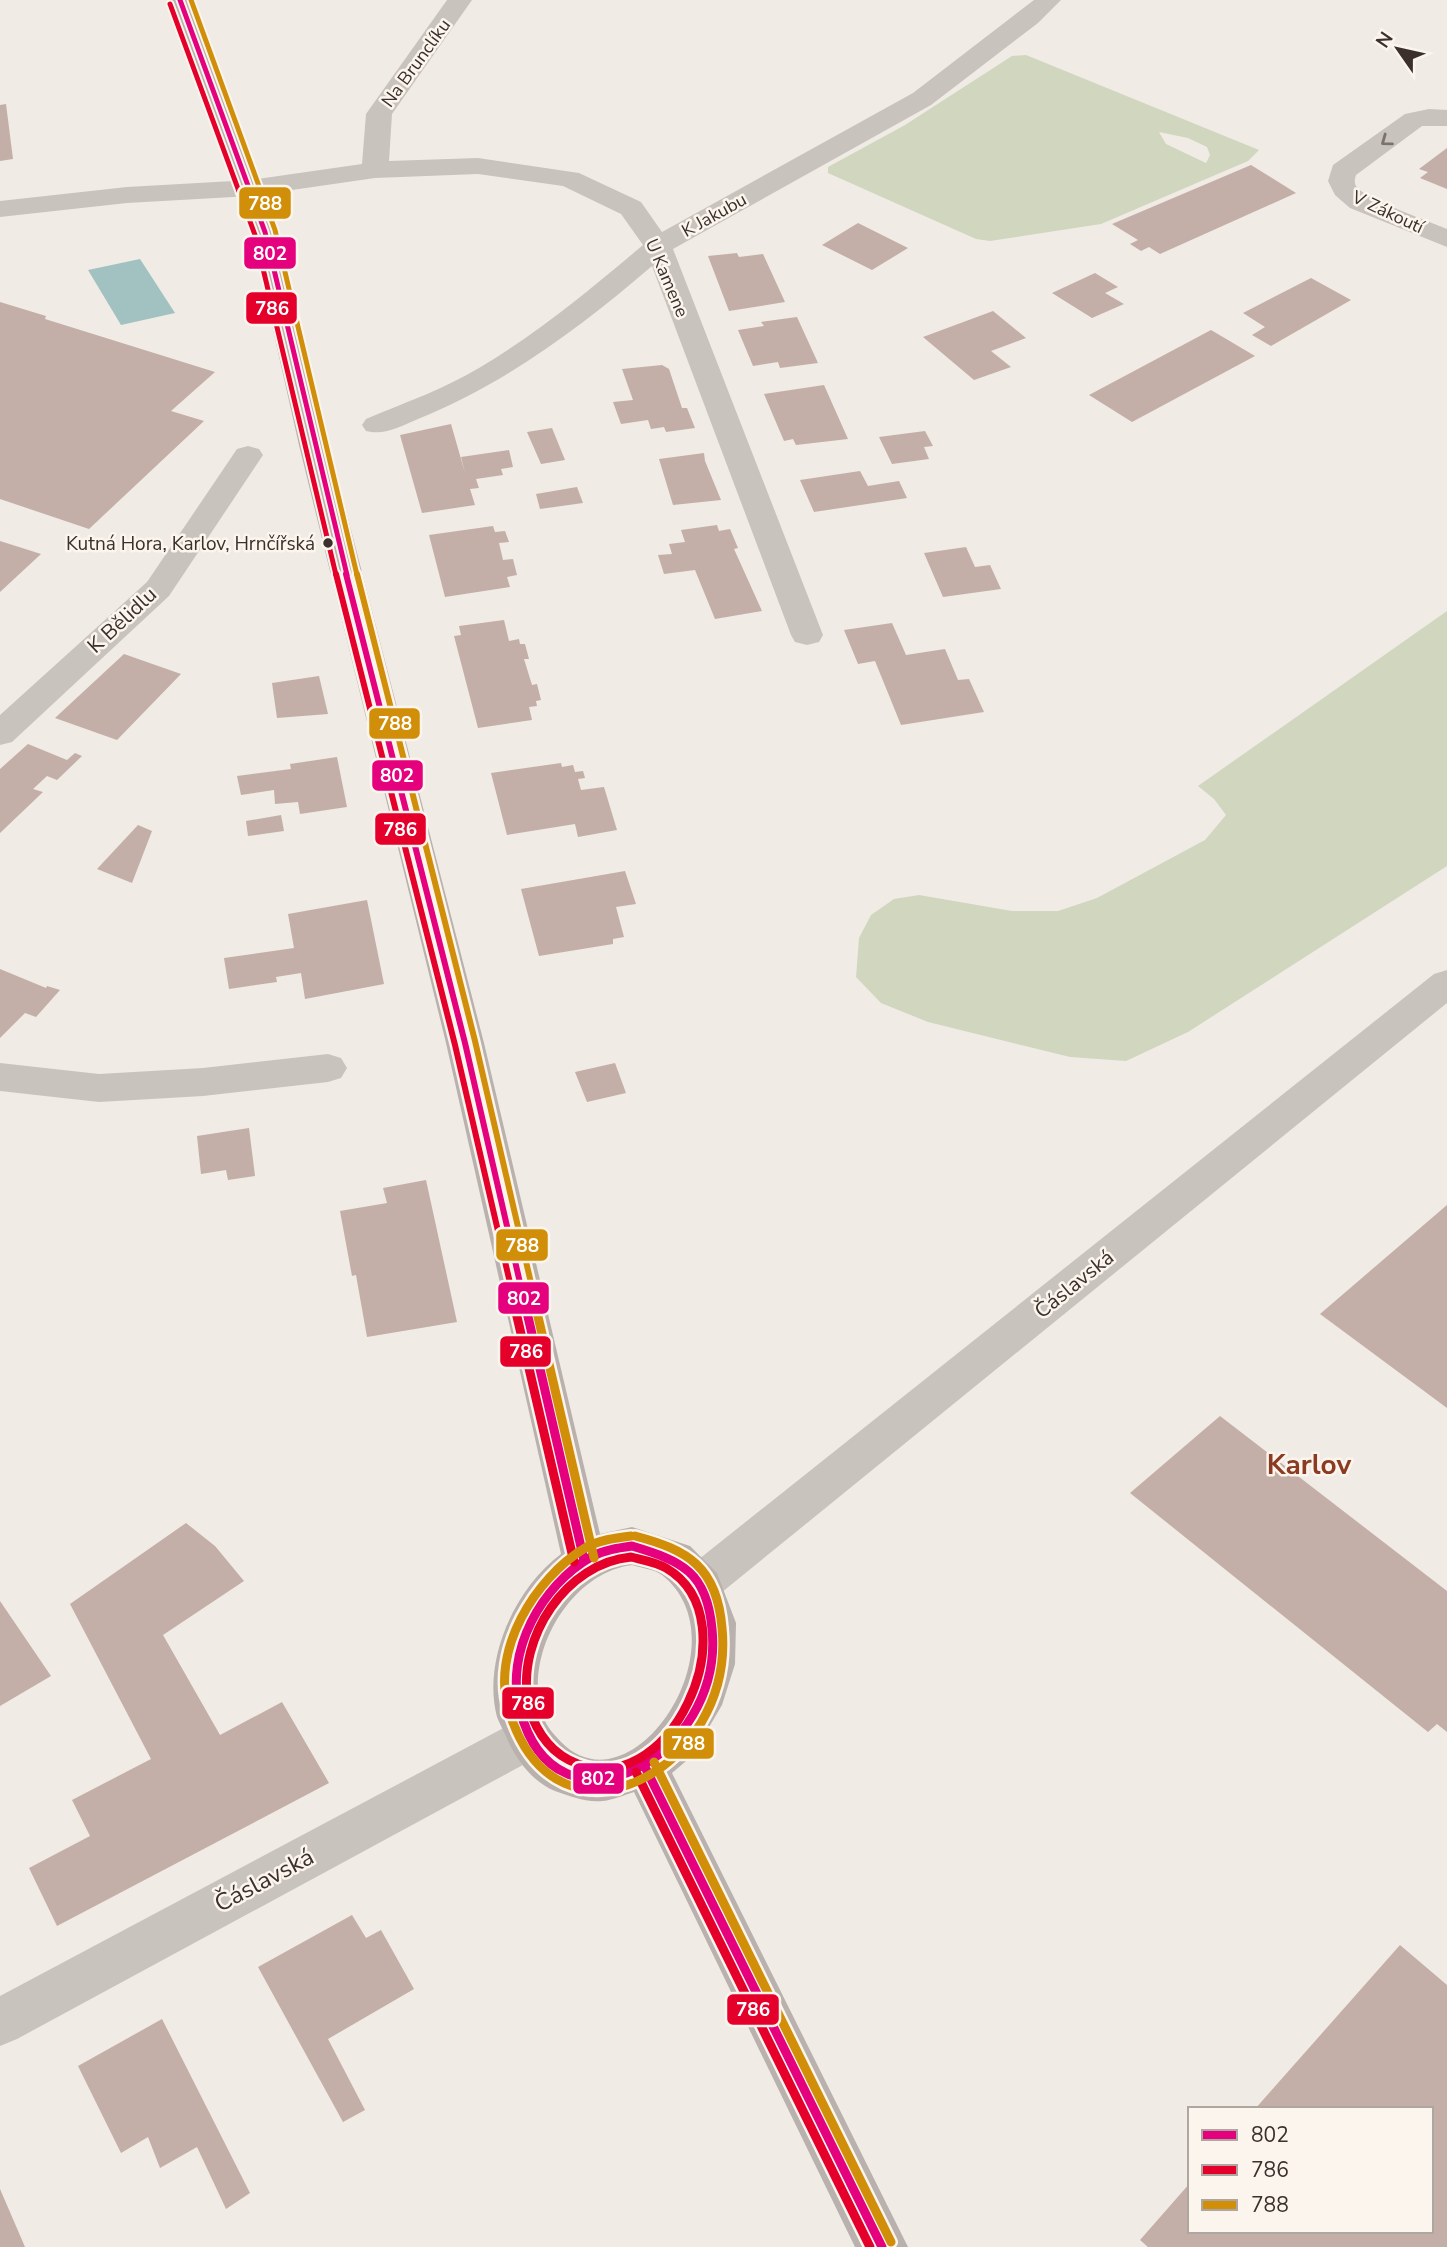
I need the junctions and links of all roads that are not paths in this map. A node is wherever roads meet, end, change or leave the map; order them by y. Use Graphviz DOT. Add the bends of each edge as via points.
graph roads {
  1 [pos="180,0"];
  2 [pos="460,0"];
  3 [pos="1049,0"];
  4 [pos="1447,118"];
  5 [pos="375,170"];
  6 [pos="251,188"];
  7 [pos="0,209"];
  8 [pos="1447,239"];
  9 [pos="657,246"];
  10 [pos="377,425"];
  11 [pos="248,455"];
  12 [pos="807,635"];
  13 [pos="0,734"];
  14 [pos="1447,984"];
  15 [pos="328,1068"];
  16 [pos="0,1077"];
  17 [pos="584,1560"];
  18 [pos="700,1584"];
  19 [pos="529,1738"];
  20 [pos="645,1767"];
  21 [pos="0,2022"];
  22 [pos="881,2247"];
  1 -- 6 [label="main road"];
  2 -- 5 [label="street, Na Brunclíku" via="379,114"];
  3 -- 9 [label="street, K Jakubu" via="922,99"];
  4 -- 8 [label="street, V Zákoutí, one-way" via="1414,120 1340,178 1341,186 1360,202"];
  5 -- 6 [label="street, U Kamene"];
  5 -- 9 [label="street, U Kamene" via="478,166 569,179 631,208"];
  6 -- 7 [label="street, U Kamene"];
  6 -- 17 [label="main road" via="465,1044"];
  9 -- 10 [label="street, K Jakubu" via="594,301 490,374"];
  9 -- 12 [label="street, U Kamene"];
  11 -- 13 [label="street, K Bělidlu" via="158,589"];
  14 -- 18 [label="street, Čáslavská"];
  15 -- 16 [label="street" via="99,1088"];
  17 -- 18 [label="main road" via="616,1548 655,1549 680,1560"];
  17 -- 19 [label="main road" via="551,1590 535,1614 521,1651 517,1702"];
  18 -- 20 [label="main road" via="715,1628 710,1678 691,1722 673,1745"];
  19 -- 20 [label="main road" via="546,1760 575,1777 611,1779"];
  19 -- 21 [label="street, Čáslavská"];
  20 -- 22 [label="main road"];
}
